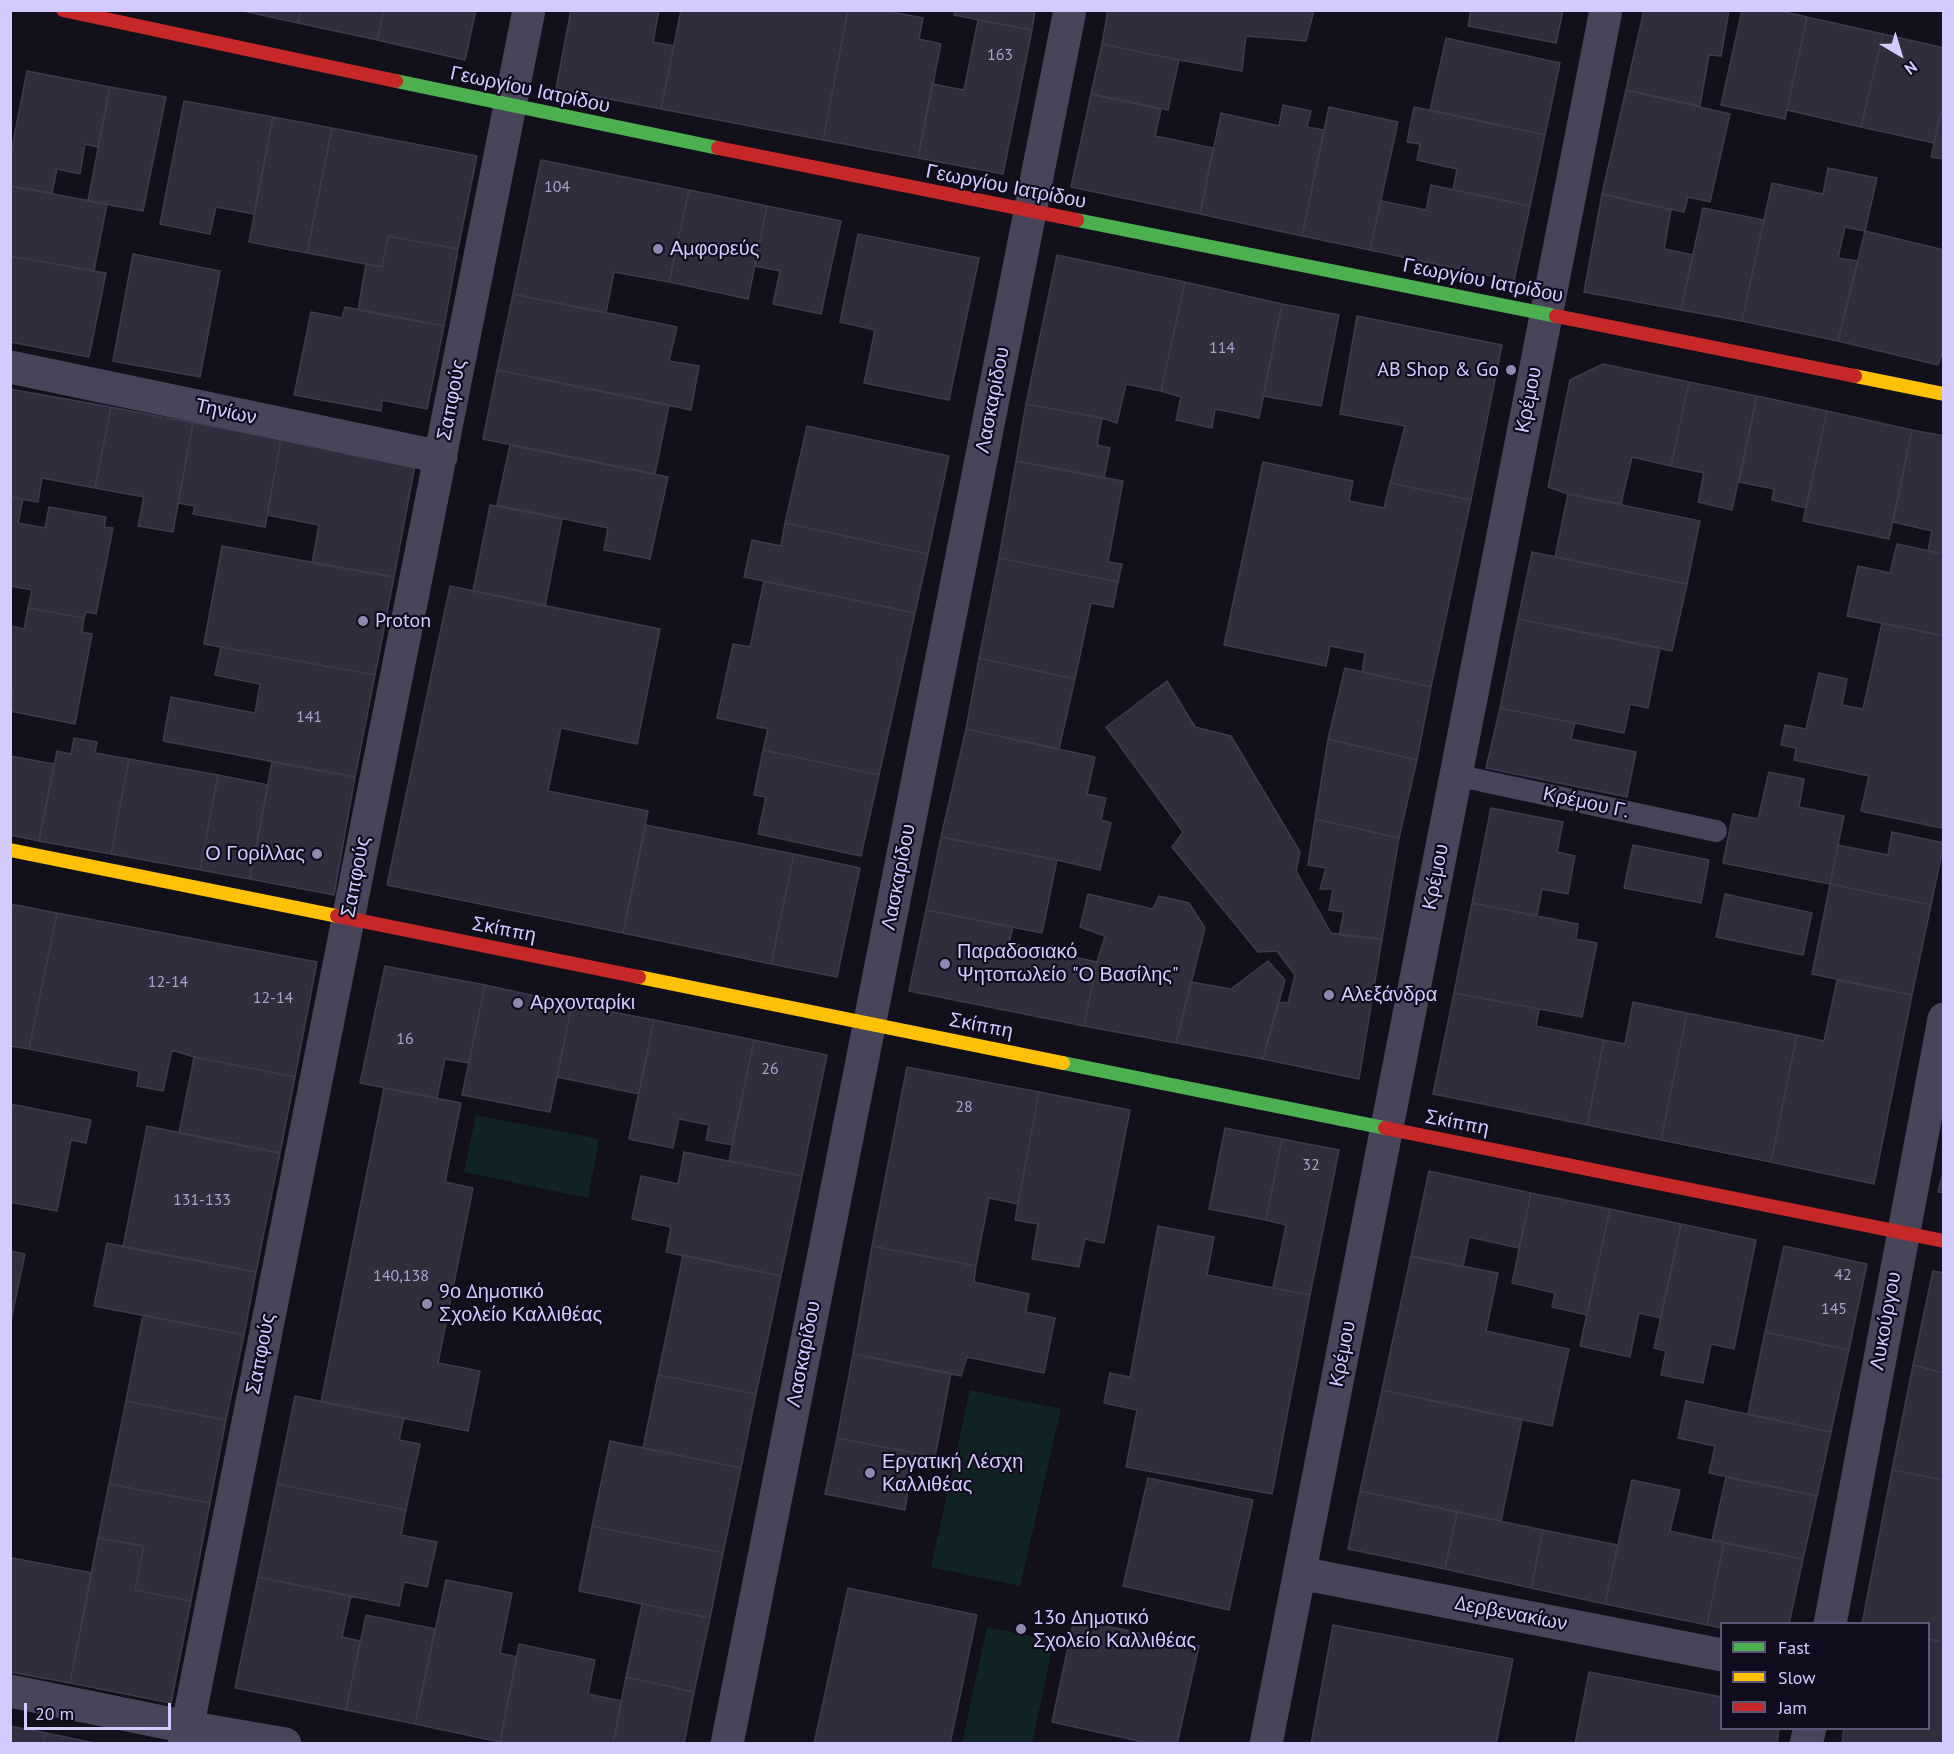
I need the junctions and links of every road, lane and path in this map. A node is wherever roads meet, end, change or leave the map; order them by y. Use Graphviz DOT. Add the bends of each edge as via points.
graph roads {
  1 [pos="63,10"];
  2 [pos="530,10"];
  3 [pos="1070,10"];
  4 [pos="1606,10"];
  5 [pos="511,106"];
  6 [pos="1030,212"];
  7 [pos="1547,314"];
  8 [pos="10,367"];
  9 [pos="1944,394"];
  10 [pos="441,457"];
  11 [pos="1455,776"];
  12 [pos="1716,831"];
  13 [pos="10,850"];
  14 [pos="348,918"];
  15 [pos="1944,1019"];
  16 [pos="870,1024"];
  17 [pos="1388,1128"];
  18 [pos="1902,1233"];
  19 [pos="1944,1241"];
  20 [pos="1300,1573"];
  21 [pos="1830,1622"];
  22 [pos="1720,1655"];
  23 [pos="10,1691"];
  24 [pos="185,1735"];
  25 [pos="285,1743"];
  26 [pos="727,1743"];
  27 [pos="1266,1743"];
  1 -- 5 [label="street, Γεωργίου Ιατρίδου"];
  2 -- 5 [label="street, Σαπφούς"];
  3 -- 6 [label="street, Λασκαρίδου"];
  4 -- 7 [label="street, Κρέμου"];
  5 -- 6 [label="street, Γεωργίου Ιατρίδου"];
  5 -- 10 [label="street, Σαπφούς"];
  6 -- 7 [label="street, Γεωργίου Ιατρίδου"];
  6 -- 16 [label="street, Λασκαρίδου"];
  7 -- 9 [label="street, Γεωργίου Ιατρίδου"];
  7 -- 11 [label="street, Κρέμου"];
  8 -- 10 [label="street, Τηνίων"];
  10 -- 14 [label="street, Σαπφούς"];
  11 -- 12 [label="lane, Κρέμου Γ."];
  11 -- 17 [label="street, Κρέμου"];
  13 -- 14 [label="street, Σκίππη"];
  14 -- 16 [label="street, Σκίππη"];
  14 -- 24 [label="street, Σαπφούς"];
  15 -- 18 [label="street, Λυκούργου"];
  16 -- 17 [label="street, Σκίππη"];
  16 -- 26 [label="street, Λασκαρίδου"];
  17 -- 18 [label="street, Σκίππη"];
  17 -- 20 [label="street, Κρέμου"];
  18 -- 19 [label="street, Σκίππη"];
  18 -- 21 [label="street, Λυκούργου"];
  20 -- 22 [label="street, Δερβενακίων"];
  20 -- 27 [label="street, Κρέμου"];
  23 -- 24 [label="street"];
  24 -- 25 [label="street"];
}
